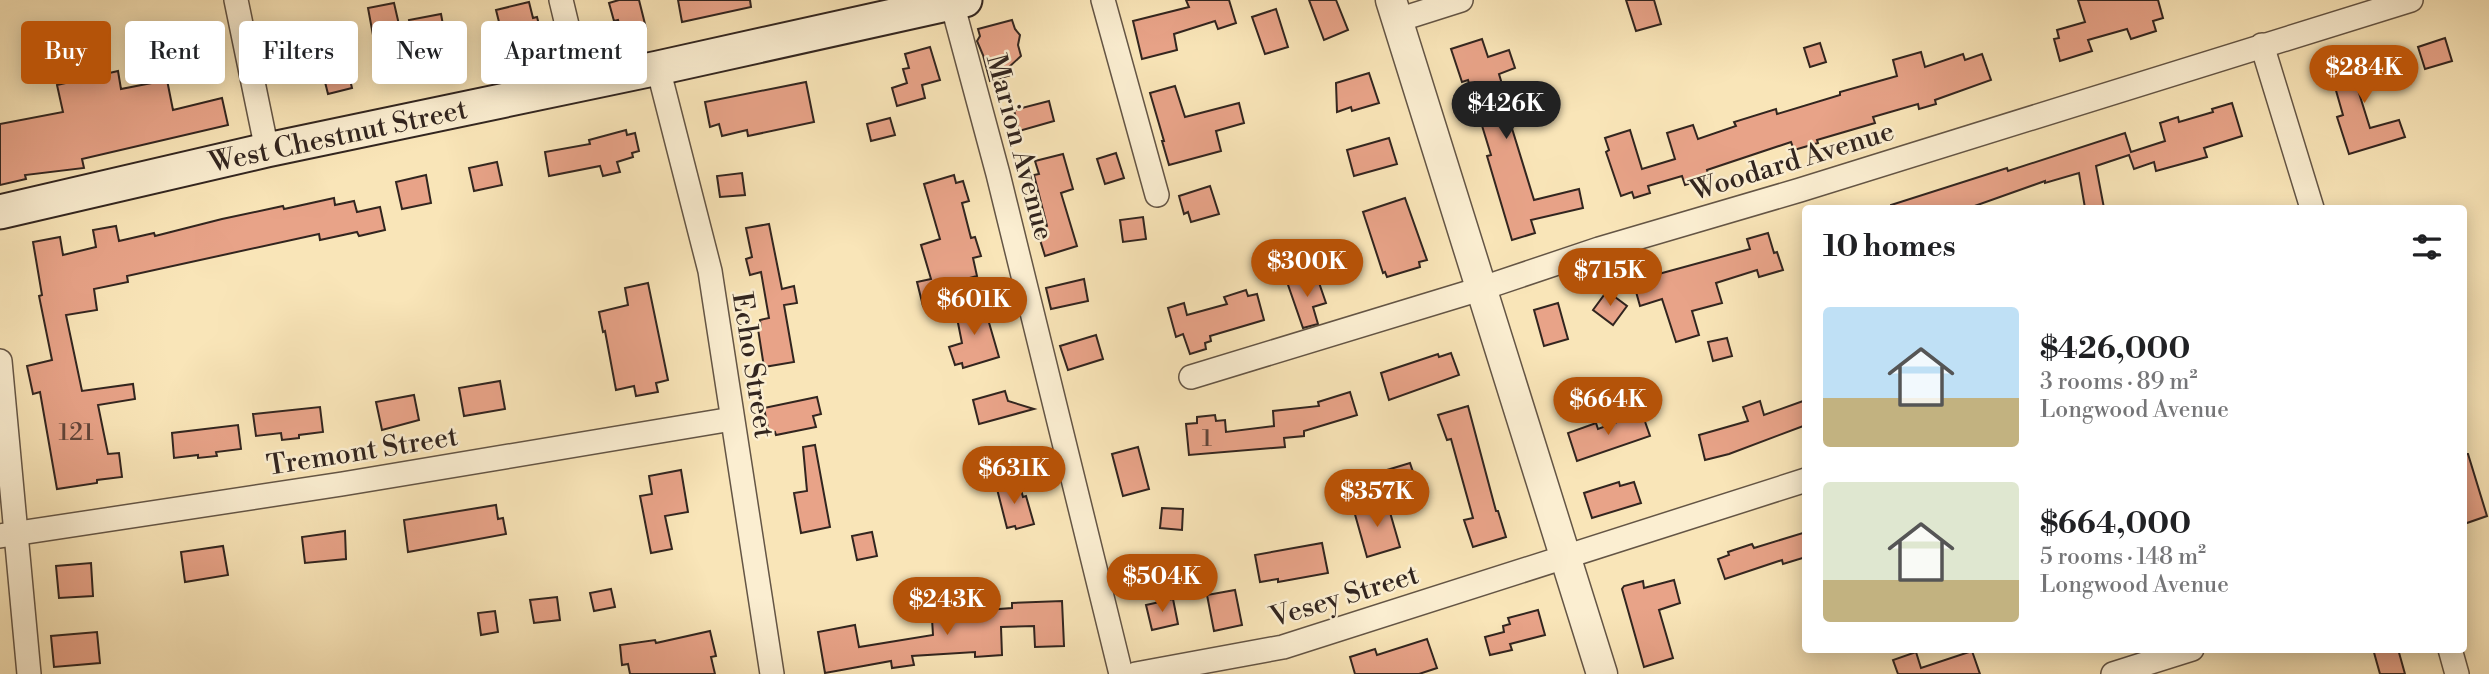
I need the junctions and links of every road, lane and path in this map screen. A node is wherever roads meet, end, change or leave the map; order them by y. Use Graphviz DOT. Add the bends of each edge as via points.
graph roads {
  1 [pos="236,0"];
  2 [pos="561,0"];
  3 [pos="1103,0"];
  4 [pos="1461,0"];
  5 [pos="2411,0"];
  6 [pos="958,1"];
  7 [pos="1394,10"];
  8 [pos="566,21"];
  9 [pos="2263,45"];
  10 [pos="658,68"];
  11 [pos="647,70"];
  12 [pos="575,84"];
  13 [pos="267,150"];
  14 [pos="1157,195"];
  15 [pos="2311,205"];
  16 [pos="0,212"];
  17 [pos="1480,289"];
  18 [pos="0,361"];
  19 [pos="1191,377"];
  20 [pos="732,419"];
  21 [pos="1802,481"];
  22 [pos="9,535"];
  23 [pos="1566,558"];
  24 [pos="2179,653"];
  25 [pos="2451,653"];
  26 [pos="30,674"];
  27 [pos="772,674"];
  28 [pos="1121,674"];
  29 [pos="1136,674"];
  30 [pos="1602,674"];
  31 [pos="2113,674"];
  32 [pos="2458,674"];
  1 -- 13 [label="street"];
  2 -- 8 [label="street"];
  3 -- 14 [label="street"];
  4 -- 7 [label="street"];
  5 -- 9 [label="street, Woodard Avenue"];
  6 -- 10 [label="main road, West Chestnut Street"];
  6 -- 28 [label="street, Marion Avenue"];
  7 -- 17 [label="street"];
  9 -- 15 [label="street"];
  9 -- 17 [label="street, Woodard Avenue"];
  10 -- 11 [label="main road, West Chestnut Street"];
  10 -- 20 [label="street, Echo Street" via="710,271"];
  12 -- 13 [label="main road, West Chestnut Street"];
  13 -- 16 [label="main road, West Chestnut Street"];
  17 -- 19 [label="street, Woodard Avenue"];
  17 -- 23 [label="street"];
  18 -- 22 [label="street"];
  20 -- 22 [label="street, Tremont Street"];
  20 -- 27 [label="street, Echo Street"];
  21 -- 23 [label="street, Vesey Street"];
  22 -- 26 [label="street"];
  23 -- 29 [label="street, Vesey Street" via="1283,647"];
  23 -- 30 [label="street"];
  24 -- 31 [label="street"];
  25 -- 32 [label="street"];
}
